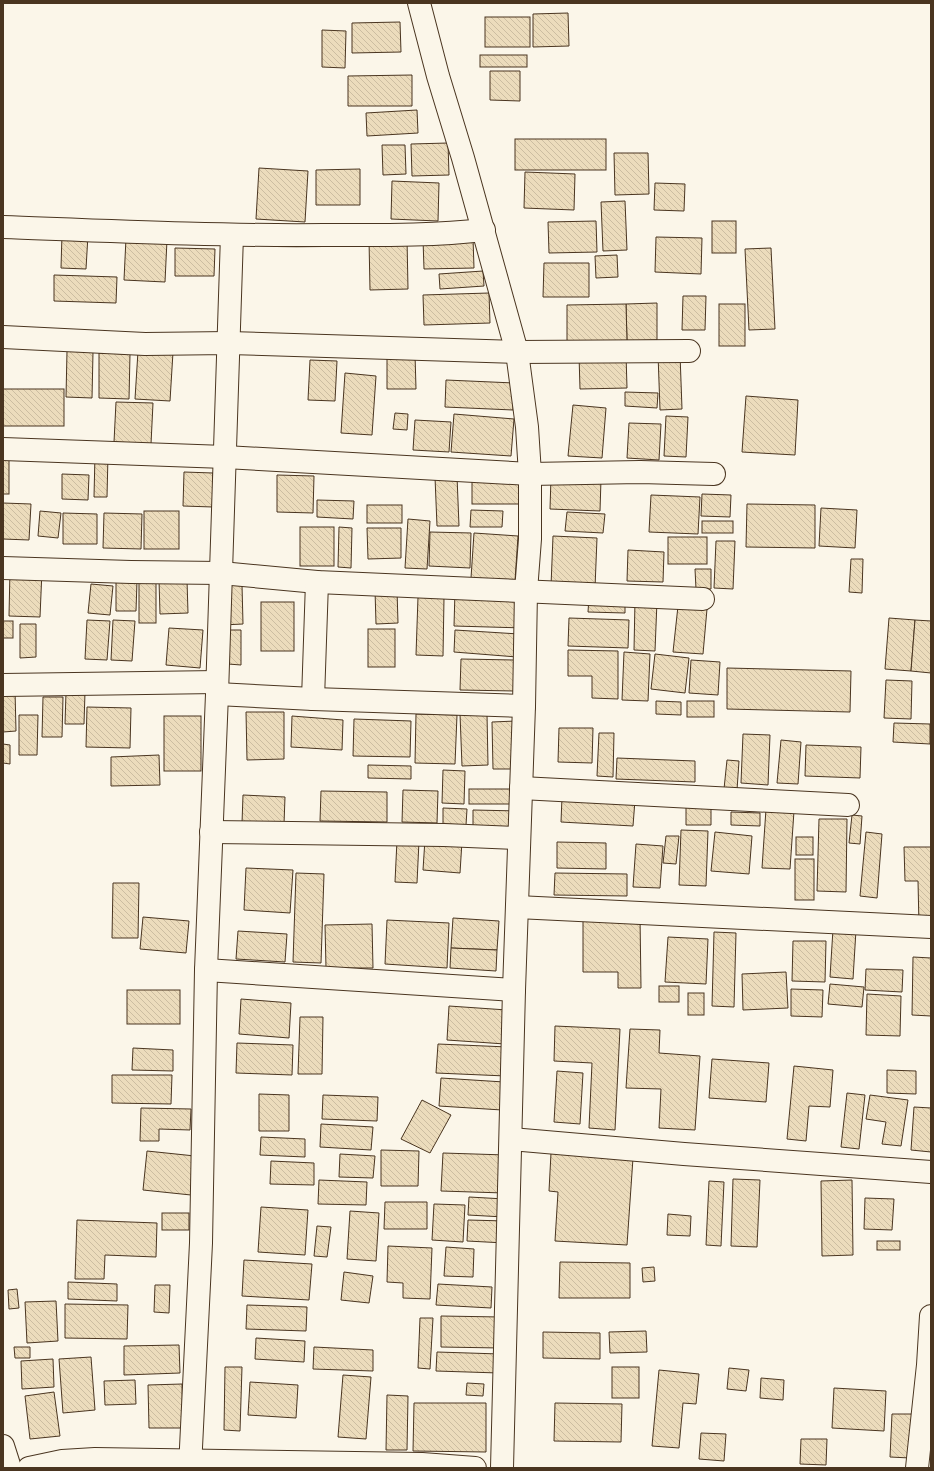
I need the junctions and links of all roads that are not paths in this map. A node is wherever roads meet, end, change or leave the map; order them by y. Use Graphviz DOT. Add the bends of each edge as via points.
graph roads {
  1 [pos="419,3"];
  2 [pos="3,227"];
  3 [pos="484,230"];
  4 [pos="232,236"];
  5 [pos="3,337"];
  6 [pos="229,342"];
  7 [pos="689,351"];
  8 [pos="517,352"];
  9 [pos="3,449"];
  10 [pos="225,457"];
  11 [pos="530,474"];
  12 [pos="714,474"];
  13 [pos="3,568"];
  14 [pos="221,573"];
  15 [pos="317,582"];
  16 [pos="526,591"];
  17 [pos="703,599"];
  18 [pos="3,685"];
  19 [pos="217,688"];
  20 [pos="313,699"];
  21 [pos="524,706"];
  22 [pos="521,788"];
  23 [pos="848,805"];
  24 [pos="211,832"];
  25 [pos="519,838"];
  26 [pos="517,907"];
  27 [pos="931,927"];
  28 [pos="206,970"];
  29 [pos="514,990"];
  30 [pos="511,1139"];
  31 [pos="931,1172"];
  32 [pos="931,1316"];
  33 [pos="3,1446"];
  34 [pos="190,1464"];
  35 [pos="422,1466"];
  36 [pos="10,1468"];
  37 [pos="29,1468"];
  38 [pos="475,1468"];
  39 [pos="502,1468"];
  40 [pos="917,1468"];
  1 -- 3 [label="street"];
  2 -- 4 [label="street"];
  3 -- 4 [label="street" via="360,235"];
  3 -- 8 [label="street"];
  4 -- 6 [label="street"];
  5 -- 6 [label="street" via="145,344"];
  6 -- 8 [label="street"];
  6 -- 10 [label="street"];
  7 -- 8 [label="street"];
  8 -- 11 [label="street"];
  9 -- 10 [label="street"];
  10 -- 11 [label="street"];
  10 -- 14 [label="street"];
  11 -- 12 [label="street"];
  11 -- 16 [label="street" via="530,539"];
  13 -- 14 [label="street"];
  14 -- 15 [label="street"];
  14 -- 19 [label="street"];
  15 -- 16 [label="street"];
  15 -- 20 [label="street"];
  16 -- 17 [label="street"];
  16 -- 21 [label="street"];
  18 -- 19 [label="street"];
  19 -- 20 [label="street"];
  19 -- 24 [label="street"];
  20 -- 21 [label="street"];
  21 -- 22 [label="street"];
  22 -- 23 [label="street"];
  22 -- 25 [label="street"];
  24 -- 25 [label="street"];
  24 -- 28 [label="street"];
  25 -- 26 [label="street"];
  26 -- 27 [label="street"];
  26 -- 29 [label="street"];
  28 -- 29 [label="street"];
  28 -- 34 [label="street" via="201,1243"];
  29 -- 30 [label="street"];
  30 -- 31 [label="street"];
  30 -- 39 [label="street"];
  32 -- 40 [label="street"];
  33 -- 36 [label="street"];
  34 -- 35 [label="street"];
  34 -- 37 [label="street" via="95,1459 62,1461"];
  35 -- 38 [label="street"];
}
